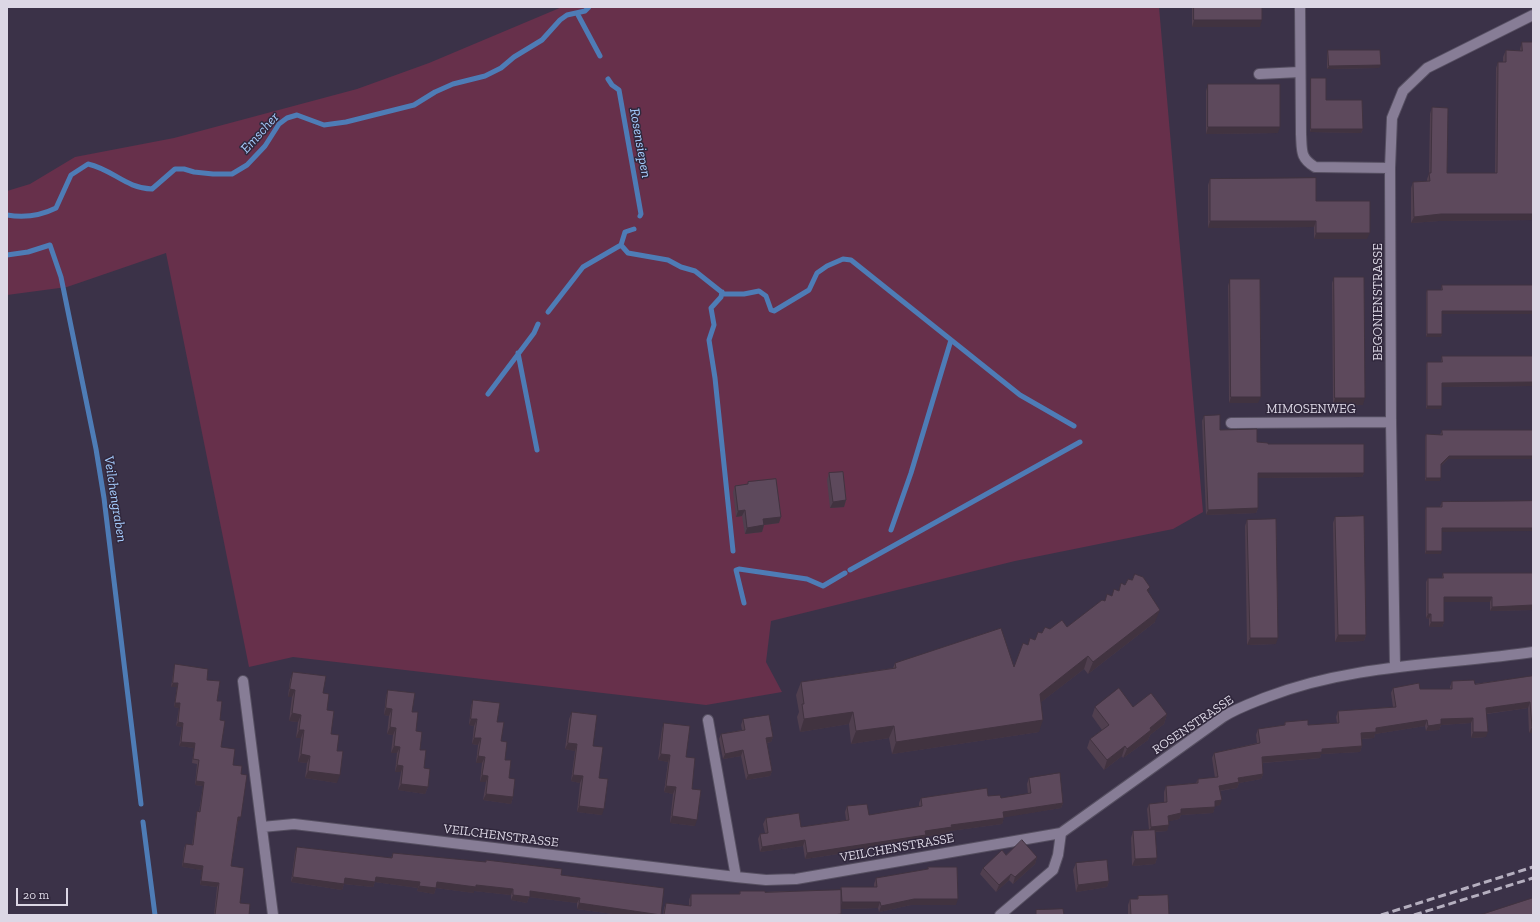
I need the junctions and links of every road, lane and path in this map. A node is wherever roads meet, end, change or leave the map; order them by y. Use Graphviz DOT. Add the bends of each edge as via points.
graph roads {
  1 [pos="1300,7"];
  2 [pos="1533,15"];
  3 [pos="1300,72"];
  4 [pos="1259,74"];
  5 [pos="1390,168"];
  6 [pos="1391,422"];
  7 [pos="1231,423"];
  8 [pos="1533,652"];
  9 [pos="1395,667"];
  10 [pos="243,681"];
  11 [pos="708,720"];
  12 [pos="262,827"];
  13 [pos="1061,833"];
  14 [pos="736,877"];
  15 [pos="272,915"];
  16 [pos="1000,915"];
  1 -- 3 [label="street"];
  2 -- 5 [label="street, BEGONIENSTRASSE" via="1427,68 1414,78 1404,91 1392,118"];
  3 -- 4 [label="street"];
  3 -- 5 [label="street" via="1302,152 1305,161 1315,167"];
  5 -- 6 [label="street, BEGONIENSTRASSE"];
  6 -- 7 [label="street, MIMOSENWEG"];
  6 -- 9 [label="street, BEGONIENSTRASSE"];
  8 -- 9 [label="street, ROSENSTRASSE"];
  9 -- 13 [label="street, ROSENSTRASSE" via="1348,673 1297,685 1236,709"];
  10 -- 12 [label="street"];
  11 -- 14 [label="street"];
  12 -- 14 [label="street, VEILCHENSTRASSE" via="294,824"];
  12 -- 15 [label="street"];
  13 -- 14 [label="street, VEILCHENSTRASSE" via="796,879"];
  13 -- 16 [label="street" via="1053,870"];
}
